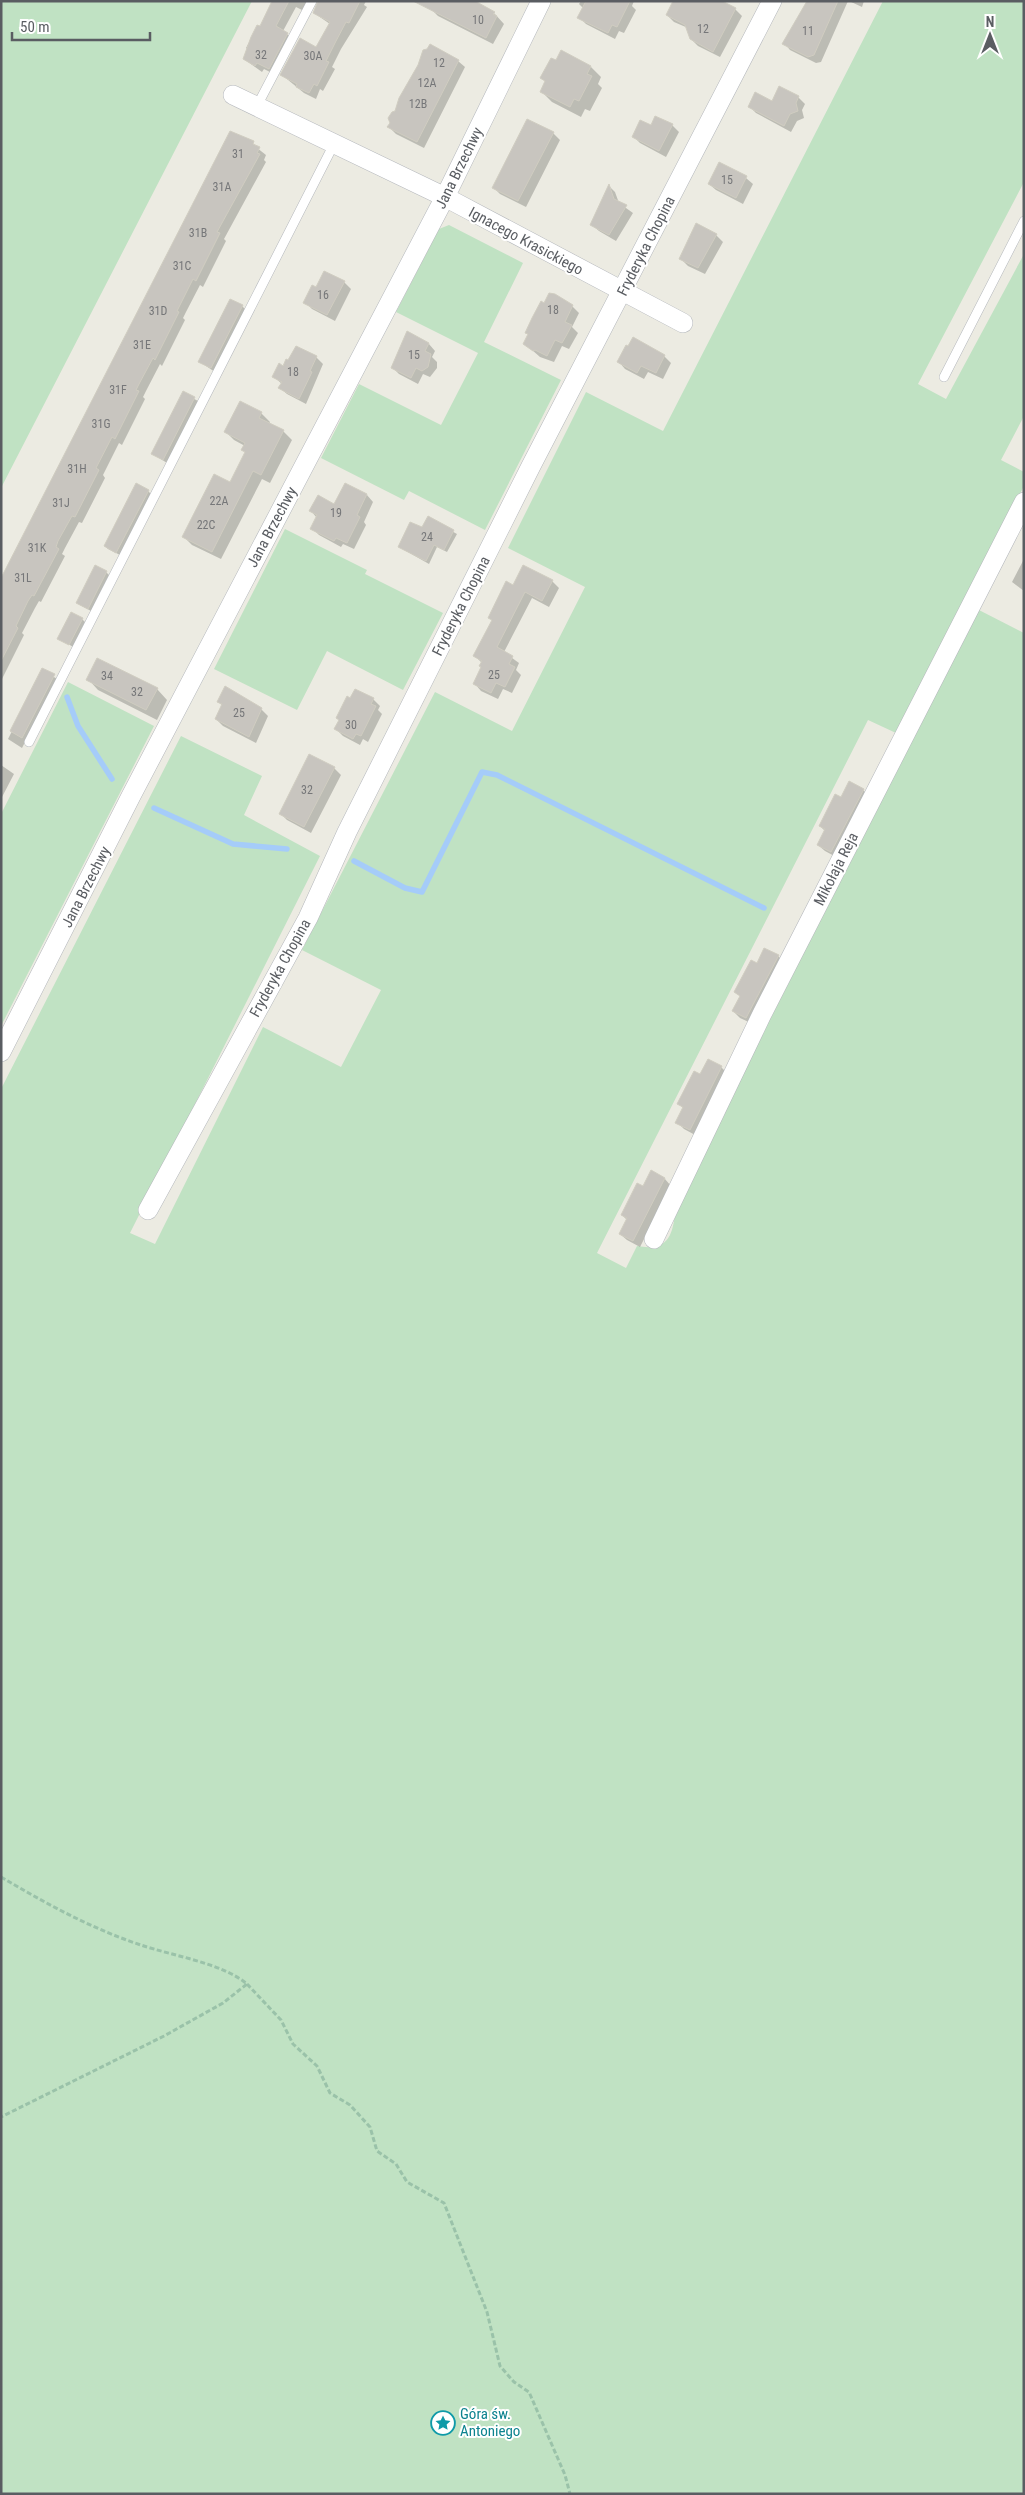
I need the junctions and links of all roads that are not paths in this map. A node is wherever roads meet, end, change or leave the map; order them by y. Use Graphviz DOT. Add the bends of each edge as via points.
graph roads {
  1 [pos="312,1"];
  2 [pos="541,1"];
  3 [pos="772,1"];
  4 [pos="233,95"];
  5 [pos="257,106"];
  6 [pos="334,144"];
  7 [pos="445,197"];
  8 [pos="1024,221"];
  9 [pos="622,292"];
  10 [pos="683,324"];
  11 [pos="944,377"];
  12 [pos="1024,502"];
  13 [pos="29,742"];
  14 [pos="1,1052"];
  15 [pos="148,1210"];
  16 [pos="654,1239"];
  1 -- 5 [label="lane"];
  2 -- 7 [label="street, Jana Brzechwy"];
  3 -- 9 [label="street, Fryderyka Chopina"];
  4 -- 5 [label="street, Ignacego Krasickiego"];
  5 -- 6 [label="street, Ignacego Krasickiego"];
  6 -- 7 [label="street, Ignacego Krasickiego"];
  6 -- 13 [label="lane"];
  7 -- 9 [label="street, Ignacego Krasickiego"];
  7 -- 14 [label="street, Jana Brzechwy" via="135,787"];
  8 -- 11 [label="lane"];
  9 -- 10 [label="street, Ignacego Krasickiego"];
  9 -- 15 [label="street, Fryderyka Chopina" via="391,743 308,918"];
  12 -- 16 [label="street, Mikołaja Reja" via="758,1023"];
}
